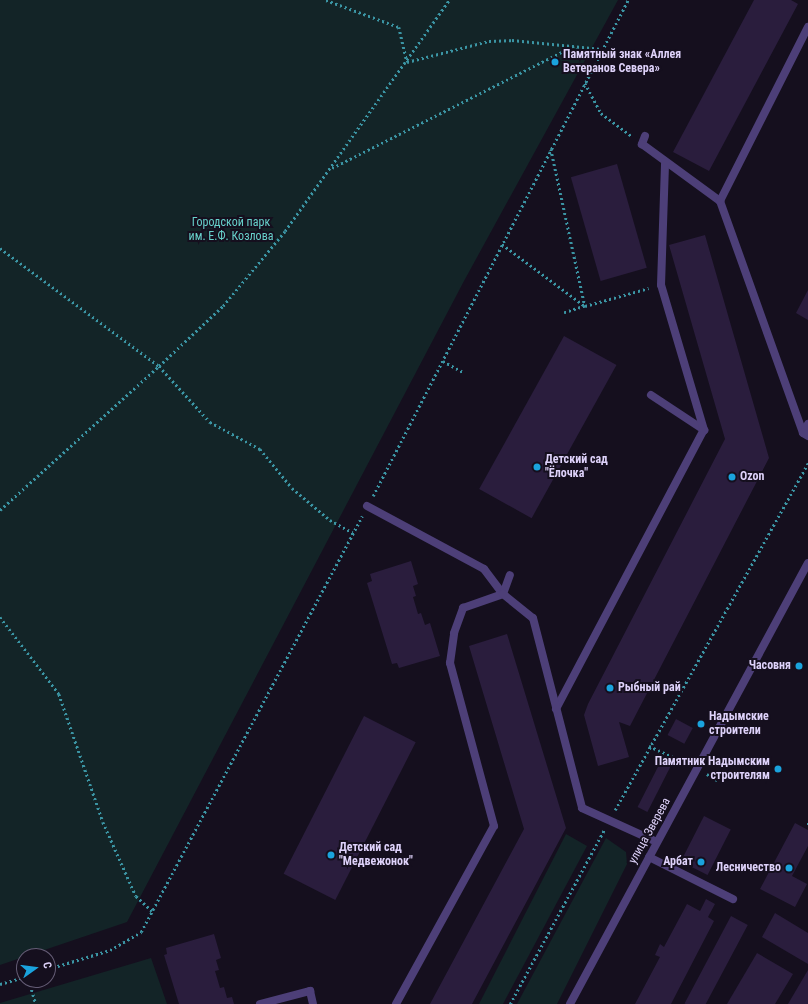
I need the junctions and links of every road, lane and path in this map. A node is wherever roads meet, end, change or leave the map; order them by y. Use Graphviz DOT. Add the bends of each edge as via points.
graph roads {
  1 [pos="326,0"];
  2 [pos="449,0"];
  3 [pos="808,27"];
  4 [pos="574,46"];
  5 [pos="602,49"];
  6 [pos="407,62"];
  7 [pos="584,83"];
  8 [pos="643,140"];
  9 [pos="550,149"];
  10 [pos="665,162"];
  11 [pos="330,169"];
  12 [pos="720,201"];
  13 [pos="502,244"];
  14 [pos="0,248"];
  15 [pos="661,285"];
  16 [pos="586,306"];
  17 [pos="564,314"];
  18 [pos="443,360"];
  19 [pos="159,366"];
  20 [pos="463,372"];
  21 [pos="651,394"];
  22 [pos="808,424"];
  23 [pos="704,430"];
  24 [pos="805,435"];
  25 [pos="808,463"];
  26 [pos="368,506"];
  27 [pos="0,510"];
  28 [pos="353,533"];
  29 [pos="808,563"];
  30 [pos="510,575"];
  31 [pos="503,594"];
  32 [pos="0,617"];
  33 [pos="556,709"];
  34 [pos="649,746"];
  35 [pos="675,758"];
  36 [pos="609,820"];
  37 [pos="657,842"];
  38 [pos="649,857"];
  39 [pos="733,899"];
  40 [pos="152,911"];
  41 [pos="16,979"];
  42 [pos="0,984"];
  43 [pos="31,988"];
  44 [pos="36,1004"];
  45 [pos="260,1004"];
  46 [pos="313,1004"];
  47 [pos="396,1004"];
  48 [pos="510,1004"];
  49 [pos="570,1004"];
  1 -- 6 [label="path" via="399,27"];
  2 -- 6 [label="path"];
  3 -- 12 [label="street"];
  4 -- 5 [label="path"];
  4 -- 6 [label="path" via="512,40 489,41"];
  4 -- 11 [label="path"];
  6 -- 11 [label="path"];
  7 -- 8 [label="path" via="601,113"];
  8 -- 10 [label="street"];
  9 -- 16 [label="path"];
  10 -- 12 [label="street"];
  10 -- 15 [label="street"];
  11 -- 19 [label="path" via="223,306"];
  12 -- 24 [label="street"];
  13 -- 16 [label="path"];
  14 -- 19 [label="path"];
  15 -- 16 [label="path"];
  15 -- 23 [label="street"];
  16 -- 17 [label="path"];
  18 -- 20 [label="path"];
  19 -- 27 [label="path"];
  19 -- 28 [label="path" via="210,422 260,449 292,488 330,520"];
  21 -- 23 [label="street"];
  22 -- 24 [label="street"];
  23 -- 33 [label="street"];
  25 -- 34 [label="path"];
  26 -- 31 [label="street" via="484,569"];
  29 -- 37 [label="street, улица Зверева"];
  30 -- 31 [label="street"];
  31 -- 33 [label="street" via="533,618"];
  31 -- 47 [label="street" via="463,608 454,633 450,663 494,826"];
  32 -- 40 [label="path" via="59,694 103,822 136,896"];
  33 -- 36 [label="street" via="582,808"];
  34 -- 35 [label="path"];
  34 -- 36 [label="path"];
  36 -- 37 [label="street"];
  36 -- 48 [label="path"];
  37 -- 38 [label="street, улица Зверева"];
  38 -- 39 [label="street"];
  38 -- 49 [label="street, улица Зверева"];
  41 -- 42 [label="path"];
  43 -- 44 [label="path"];
  45 -- 46 [label="street" via="310,991"];
}
